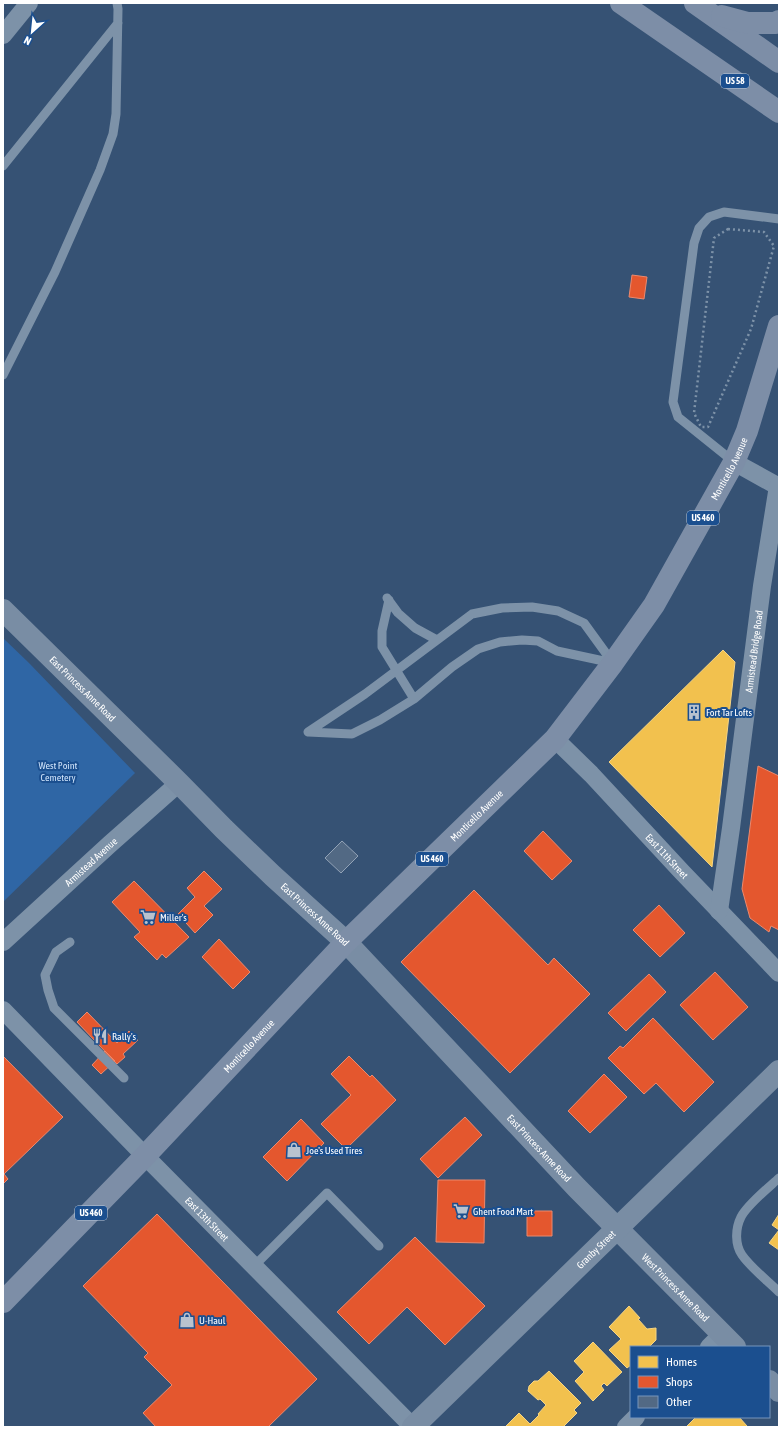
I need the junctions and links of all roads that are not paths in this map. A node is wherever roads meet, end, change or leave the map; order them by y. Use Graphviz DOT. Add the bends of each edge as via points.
graph roads {
  1 [pos="29,3"];
  2 [pos="117,3"];
  3 [pos="621,3"];
  4 [pos="701,7"];
  5 [pos="779,21"];
  6 [pos="118,23"];
  7 [pos="3,35"];
  8 [pos="779,62"];
  9 [pos="779,112"];
  10 [pos="3,166"];
  11 [pos="779,219"];
  12 [pos="779,326"];
  13 [pos="3,375"];
  14 [pos="779,379"];
  15 [pos="747,430"];
  16 [pos="734,462"];
  17 [pos="778,486"];
  18 [pos="3,610"];
  19 [pos="437,640"];
  20 [pos="613,663"];
  21 [pos="397,670"];
  22 [pos="414,699"];
  23 [pos="555,739"];
  24 [pos="179,783"];
  25 [pos="719,911"];
  26 [pos="3,942"];
  27 [pos="70,942"];
  28 [pos="346,942"];
  29 [pos="779,973"];
  30 [pos="3,1010"];
  31 [pos="779,1071"];
  32 [pos="124,1078"];
  33 [pos="145,1156"];
  34 [pos="779,1178"];
  35 [pos="618,1228"];
  36 [pos="379,1246"];
  37 [pos="254,1266"];
  38 [pos="779,1292"];
  39 [pos="3,1302"];
  40 [pos="722,1343"];
  41 [pos="770,1382"];
  42 [pos="779,1391"];
  43 [pos="635,1418"];
  44 [pos="413,1427"];
  45 [pos="626,1427"];
  1 -- 7 [label="street"];
  2 -- 6 [label="lane"];
  3 -- 9 [label="main road, US 58"];
  4 -- 5 [label="main road" via="748,23"];
  4 -- 8 [label="main road"];
  6 -- 10 [label="lane"];
  6 -- 13 [label="lane" via="116,114 113,134 55,272"];
  11 -- 16 [label="lane" via="724,212 709,217 699,228 694,242 673,402 678,417"];
  12 -- 15 [label="main road, Monticello Avenue / US 460"];
  14 -- 15 [label="main road"];
  15 -- 16 [label="main road, Monticello Avenue / US 460"];
  16 -- 17 [label="street"];
  16 -- 20 [label="main road, Monticello Avenue / US 460" via="654,605"];
  17 -- 25 [label="street, Armistead Bridge Road" via="762,586"];
  18 -- 24 [label="main road, East Princess Anne Road"];
  19 -- 20 [label="lane" via="472,614 502,608 532,607 558,611 584,623"];
  19 -- 21 [label="lane"];
  19 -- 21 [label="lane" via="414,628 398,613 388,598 382,630 382,647"];
  20 -- 22 [label="lane" via="557,651 538,641 500,642 478,649"];
  20 -- 23 [label="main road, Monticello Avenue / US 460"];
  21 -- 22 [label="lane"];
  21 -- 22 [label="lane" via="308,732 352,734"];
  23 -- 25 [label="street, East 11th Street"];
  23 -- 28 [label="main road, Monticello Avenue / US 460"];
  24 -- 26 [label="street, Armistead Avenue"];
  24 -- 28 [label="main road, East Princess Anne Road" via="273,876"];
  25 -- 29 [label="street, East 11th Street"];
  27 -- 32 [label="lane" via="56,952 45,974 54,1008"];
  28 -- 33 [label="main road, Monticello Avenue / US 460"];
  28 -- 35 [label="main road, East Princess Anne Road" via="577,1188"];
  30 -- 33 [label="street, East 13th Street"];
  31 -- 35 [label="main road, Granby Street"];
  33 -- 37 [label="street, East 13th Street"];
  33 -- 39 [label="main road, Monticello Avenue / US 460"];
  34 -- 38 [label="lane" via="745,1211 736,1231 737,1245 742,1255"];
  35 -- 40 [label="main road, West Princess Anne Road"];
  35 -- 44 [label="main road, Granby Street"];
  36 -- 37 [label="lane" via="327,1193"];
  37 -- 44 [label="street, East 13th Street"];
  41 -- 42 [label="main road"];
  43 -- 45 [label="street"];
}
